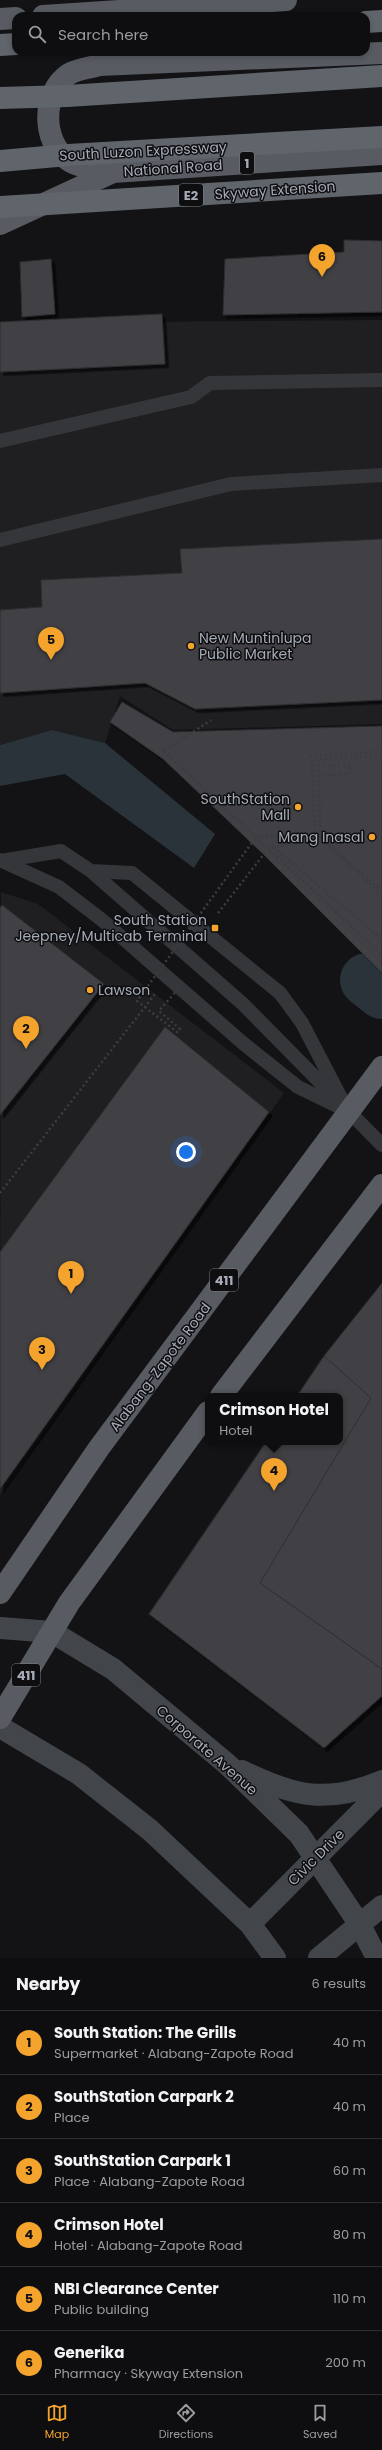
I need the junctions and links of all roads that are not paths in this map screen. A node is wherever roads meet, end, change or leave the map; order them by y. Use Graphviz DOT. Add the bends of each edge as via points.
graph roads {
  1 [pos="286,0"];
  2 [pos="104,12"];
  3 [pos="12,18"];
  4 [pos="0,19"];
  5 [pos="382,21"];
  6 [pos="370,22"];
  7 [pos="12,44"];
  8 [pos="0,45"];
  9 [pos="382,53"];
  10 [pos="370,54"];
  11 [pos="311,56"];
  12 [pos="382,76"];
  13 [pos="0,98"];
  14 [pos="382,137"];
  15 [pos="382,154"];
  16 [pos="0,161"];
  17 [pos="113,172"];
  18 [pos="382,183"];
  19 [pos="0,208"];
  20 [pos="0,224"];
  21 [pos="382,380"];
  22 [pos="0,441"];
  23 [pos="382,475"];
  24 [pos="0,540"];
  25 [pos="1,862"];
  26 [pos="91,871"];
  27 [pos="382,1067"];
  28 [pos="348,1112"];
  29 [pos="382,1145"];
  30 [pos="382,1184"];
  31 [pos="222,1393"];
  32 [pos="205,1416"];
  33 [pos="0,1593"];
  34 [pos="0,1628"];
  35 [pos="52,1632"];
  36 [pos="0,1718"];
  37 [pos="0,1726"];
  38 [pos="227,1764"];
  39 [pos="382,1781"];
  40 [pos="382,1791"];
  41 [pos="315,1858"];
  42 [pos="382,1906"];
  43 [pos="250,1924"];
  44 [pos="360,1925"];
  45 [pos="275,1958"];
  46 [pos="319,1958"];
  47 [pos="377,1958"];
  1 -- 2 [label="highway"];
  3 -- 4 [label="highway"];
  5 -- 6 [label="highway"];
  7 -- 8 [label="highway"];
  9 -- 10 [label="highway"];
  11 -- 17 [label="highway" via="99,65 70,73 57,87 49,104 50,131 59,151 68,159"];
  12 -- 13 [label="highway, bridge"];
  14 -- 16 [label="highway, South Luzon Expressway, bridge"];
  15 -- 17 [label="highway, National Road / 1"];
  17 -- 20 [label="highway, National Road / 1"];
  18 -- 19 [label="highway, Skyway Extension / E2, bridge"];
  21 -- 22 [label="lane" via="210,383 191,397"];
  23 -- 24 [label="lane" via="231,484"];
  25 -- 26 [label="lane" via="61,851"];
  25 -- 28 [label="lane" via="59,887 102,920 298,1087"];
  26 -- 28 [label="lane" via="243,1004"];
  26 -- 28 [label="lane" via="132,874 280,993 302,1024"];
  27 -- 28 [label="highway, Alabang-Zapote Road / 411"];
  28 -- 29 [label="lane"];
  28 -- 33 [label="highway, Alabang-Zapote Road / 411" via="99,1448"];
  30 -- 31 [label="highway"];
  32 -- 35 [label="highway, 411" via="74,1596"];
  34 -- 35 [label="main road, Corporate Avenue"];
  35 -- 36 [label="highway, 411"];
  35 -- 38 [label="main road, Corporate Avenue" via="113,1669"];
  37 -- 43 [label="main road" via="62,1763 150,1830"];
  38 -- 39 [label="main road" via="263,1782 292,1792 323,1797 362,1789"];
  38 -- 41 [label="main road, Corporate Avenue" via="299,1834"];
  40 -- 41 [label="main road, Civic Drive"];
  41 -- 43 [label="main road, Civic Drive"];
  41 -- 44 [label="main road, Corporate Avenue"];
  42 -- 44 [label="main road"];
  43 -- 45 [label="main road"];
  44 -- 46 [label="main road"];
  44 -- 47 [label="main road, Corporate Avenue"];
}
